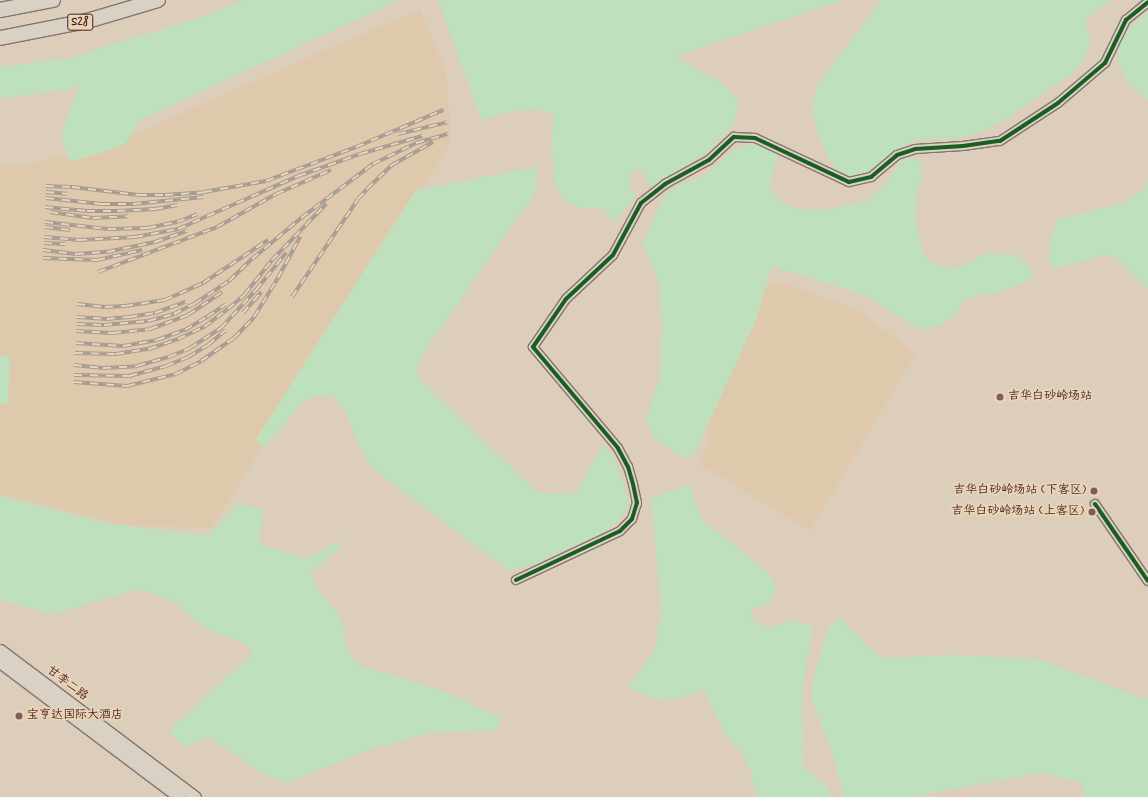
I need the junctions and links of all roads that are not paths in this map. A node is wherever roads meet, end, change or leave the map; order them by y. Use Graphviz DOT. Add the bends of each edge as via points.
graph roads {
  1 [pos="53,0"];
  2 [pos="158,0"];
  3 [pos="1148,2"];
  4 [pos="0,10"];
  5 [pos="0,38"];
  6 [pos="1095,504"];
  7 [pos="516,580"];
  8 [pos="1148,581"];
  9 [pos="0,650"];
  10 [pos="0,662"];
  11 [pos="179,797"];
  12 [pos="195,797"];
  1 -- 4 [label="highway"];
  2 -- 5 [label="highway, S28" via="87,20"];
  3 -- 7 [label="street" via="1126,20 1105,64 1058,103 1000,141 915,149 897,155 871,177 849,182 755,138 734,137 709,160 665,184 641,203 613,255 566,299 533,347 618,448 628,467 637,503 632,519 620,531"];
  6 -- 8 [label="street"];
  9 -- 12 [label="main road, 甘李二路"];
  10 -- 11 [label="main road, 甘李二路"];
}
